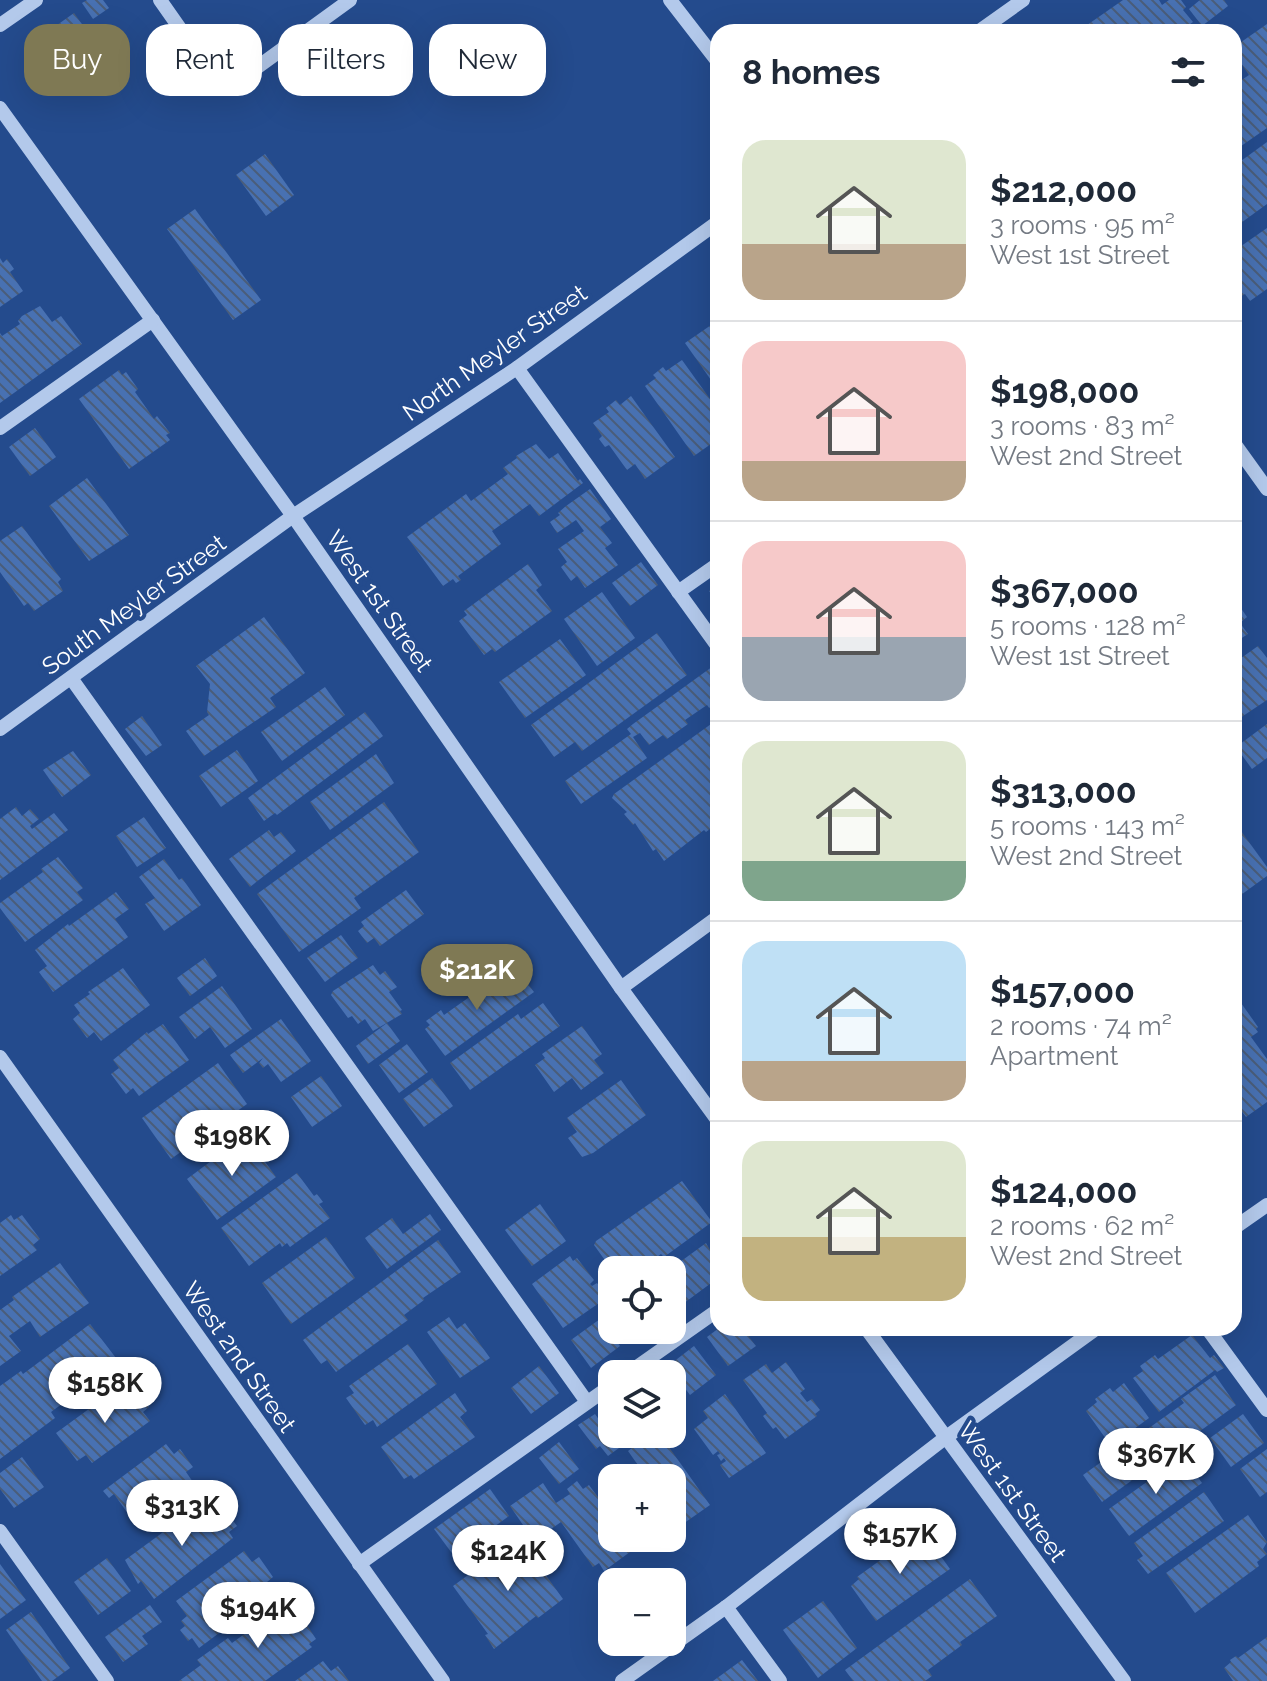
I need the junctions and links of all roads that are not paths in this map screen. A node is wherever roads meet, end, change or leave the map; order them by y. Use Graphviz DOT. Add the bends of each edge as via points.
graph roads {
  1 [pos="36,0"];
  2 [pos="160,0"];
  3 [pos="350,0"];
  4 [pos="670,0"];
  5 [pos="1023,0"];
  6 [pos="989,24"];
  7 [pos="0,25"];
  8 [pos="710,52"];
  9 [pos="0,108"];
  10 [pos="710,228"];
  11 [pos="153,320"];
  12 [pos="517,368"];
  13 [pos="0,428"];
  14 [pos="1242,454"];
  15 [pos="1267,489"];
  16 [pos="293,516"];
  17 [pos="710,570"];
  18 [pos="678,592"];
  19 [pos="710,636"];
  20 [pos="71,678"];
  21 [pos="0,729"];
  22 [pos="710,923"];
  23 [pos="621,988"];
  24 [pos="0,1057"];
  25 [pos="710,1110"];
  26 [pos="1267,1205"];
  27 [pos="1242,1222"];
  28 [pos="710,1316"];
  29 [pos="872,1336"];
  30 [pos="1086,1336"];
  31 [pos="1213,1336"];
  32 [pos="647,1360"];
  33 [pos="598,1395"];
  34 [pos="587,1402"];
  35 [pos="1267,1410"];
  36 [pos="945,1438"];
  37 [pos="0,1531"];
  38 [pos="359,1564"];
  39 [pos="726,1607"];
  40 [pos="107,1681"];
  41 [pos="443,1681"];
  42 [pos="622,1681"];
  43 [pos="780,1681"];
  44 [pos="1124,1681"];
  1 -- 7 [label="street"];
  2 -- 3 [label="street" via="207,67 225,79 248,74"];
  4 -- 8 [label="street"];
  5 -- 6 [label="street"];
  9 -- 11 [label="street, West 1st Street"];
  10 -- 12 [label="street, North Meyler Street"];
  11 -- 13 [label="street"];
  11 -- 16 [label="street, West 1st Street"];
  12 -- 16 [label="street, North Meyler Street"];
  12 -- 18 [label="street"];
  14 -- 15 [label="street"];
  16 -- 20 [label="street, South Meyler Street"];
  16 -- 23 [label="street, West 1st Street"];
  17 -- 18 [label="street"];
  18 -- 19 [label="street"];
  20 -- 21 [label="street, South Meyler Street"];
  20 -- 34 [label="street"];
  22 -- 23 [label="street"];
  23 -- 25 [label="street, West 1st Street"];
  24 -- 38 [label="street, West 2nd Street"];
  26 -- 27 [label="street"];
  28 -- 32 [label="street"];
  29 -- 36 [label="street, West 1st Street"];
  30 -- 36 [label="street"];
  31 -- 35 [label="street"];
  33 -- 34 [label="street"];
  34 -- 38 [label="street"];
  36 -- 39 [label="street"];
  36 -- 44 [label="street, West 1st Street"];
  37 -- 40 [label="street"];
  38 -- 41 [label="street, West 2nd Street"];
  39 -- 42 [label="street"];
  39 -- 43 [label="street"];
}
